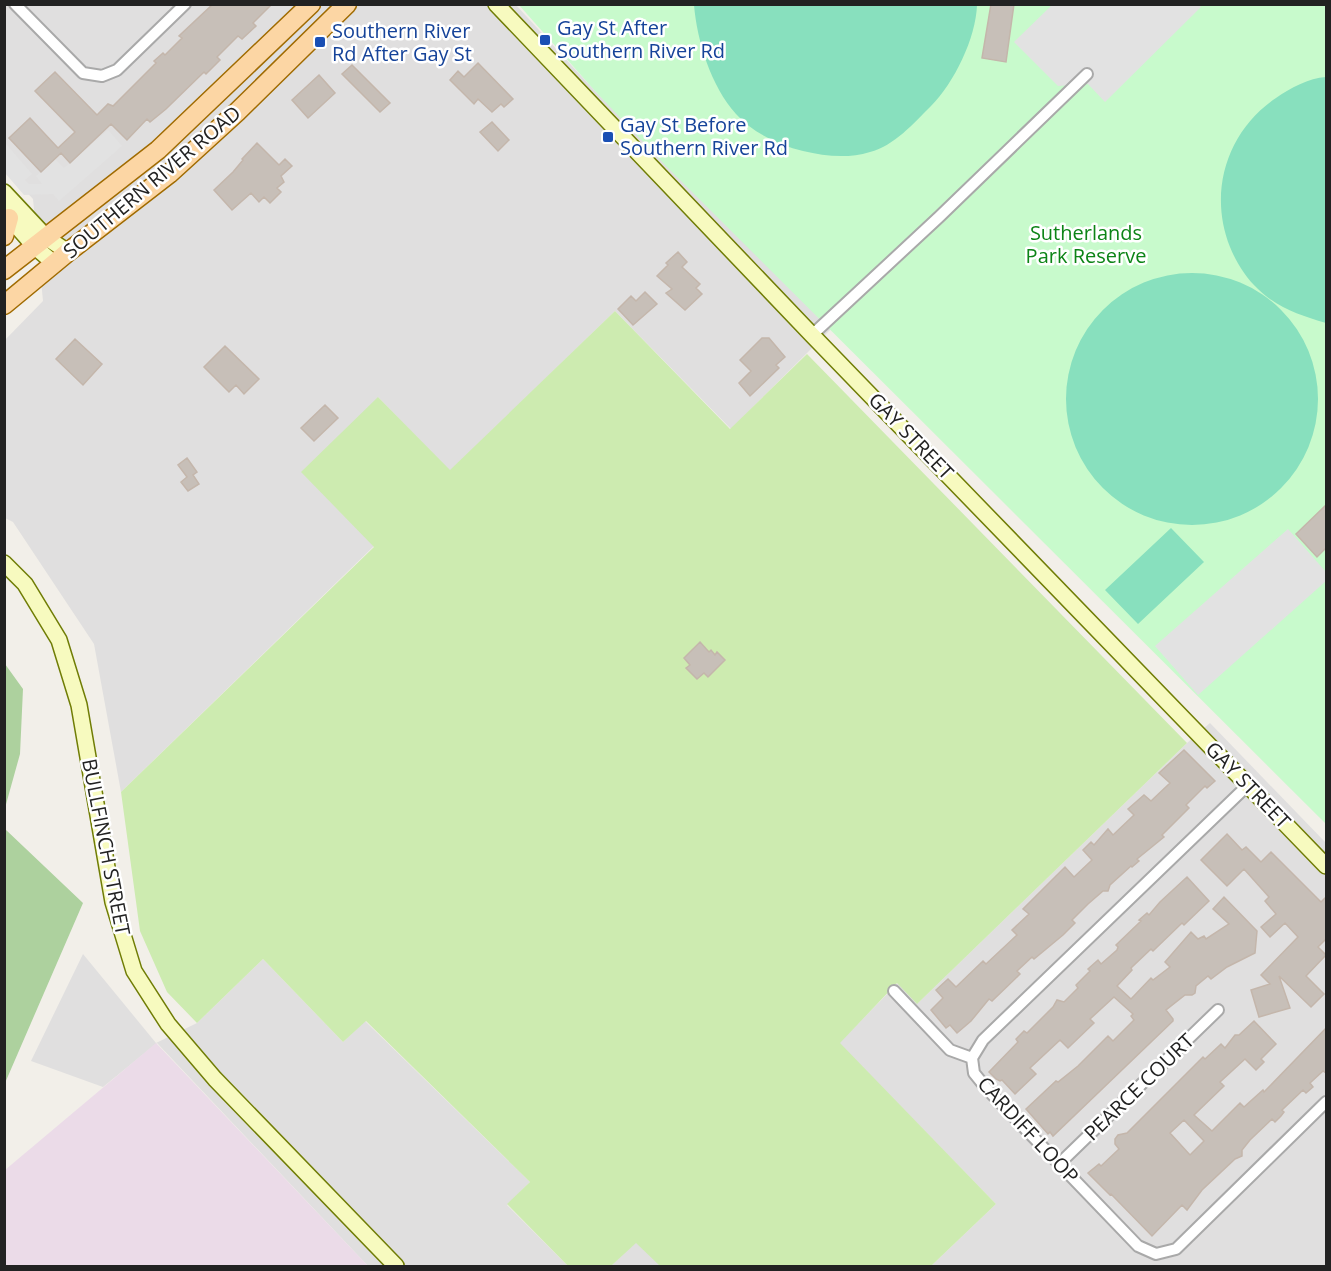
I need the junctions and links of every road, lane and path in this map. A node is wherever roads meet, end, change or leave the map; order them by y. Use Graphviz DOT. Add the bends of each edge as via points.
graph roads {
  1 [pos="15,4"];
  2 [pos="185,4"];
  3 [pos="310,4"];
  4 [pos="347,4"];
  5 [pos="496,4"];
  6 [pos="1087,74"];
  7 [pos="4,192"];
  8 [pos="7,215"];
  9 [pos="4,236"];
  10 [pos="41,242"];
  11 [pos="62,258"];
  12 [pos="4,270"];
  13 [pos="4,307"];
  14 [pos="812,334"];
  15 [pos="4,562"];
  16 [pos="1248,784"];
  17 [pos="1326,866"];
  18 [pos="894,991"];
  19 [pos="1218,1010"];
  20 [pos="972,1058"];
  21 [pos="1326,1102"];
  22 [pos="1059,1164"];
  23 [pos="396,1266"];
  1 -- 2 [label="street" via="83,73 102,76 117,70"];
  3 -- 10 [label="main road, SOUTHERN RIVER ROAD" via="158,150"];
  4 -- 11 [label="main road, SOUTHERN RIVER ROAD" via="169,174"];
  5 -- 14 [label="main road, GAY STREET"];
  6 -- 14 [label="street"];
  7 -- 10 [label="main road"];
  8 -- 9 [label="main road"];
  8 -- 10 [label="main road"];
  10 -- 11 [label="main road"];
  10 -- 12 [label="main road, SOUTHERN RIVER ROAD"];
  11 -- 13 [label="main road, SOUTHERN RIVER ROAD"];
  14 -- 16 [label="main road, GAY STREET"];
  15 -- 23 [label="main road, BULLFINCH STREET" via="25,584 59,640 79,705 113,902 134,971 168,1024 215,1079"];
  16 -- 17 [label="main road, GAY STREET"];
  16 -- 20 [label="street, CARDIFF LOOP" via="983,1040"];
  18 -- 20 [label="street" via="950,1050"];
  19 -- 22 [label="street, PEARCE COURT"];
  20 -- 22 [label="street, CARDIFF LOOP" via="974,1073 987,1089"];
  21 -- 22 [label="street, CARDIFF LOOP" via="1176,1249 1156,1254 1138,1246"];
}
